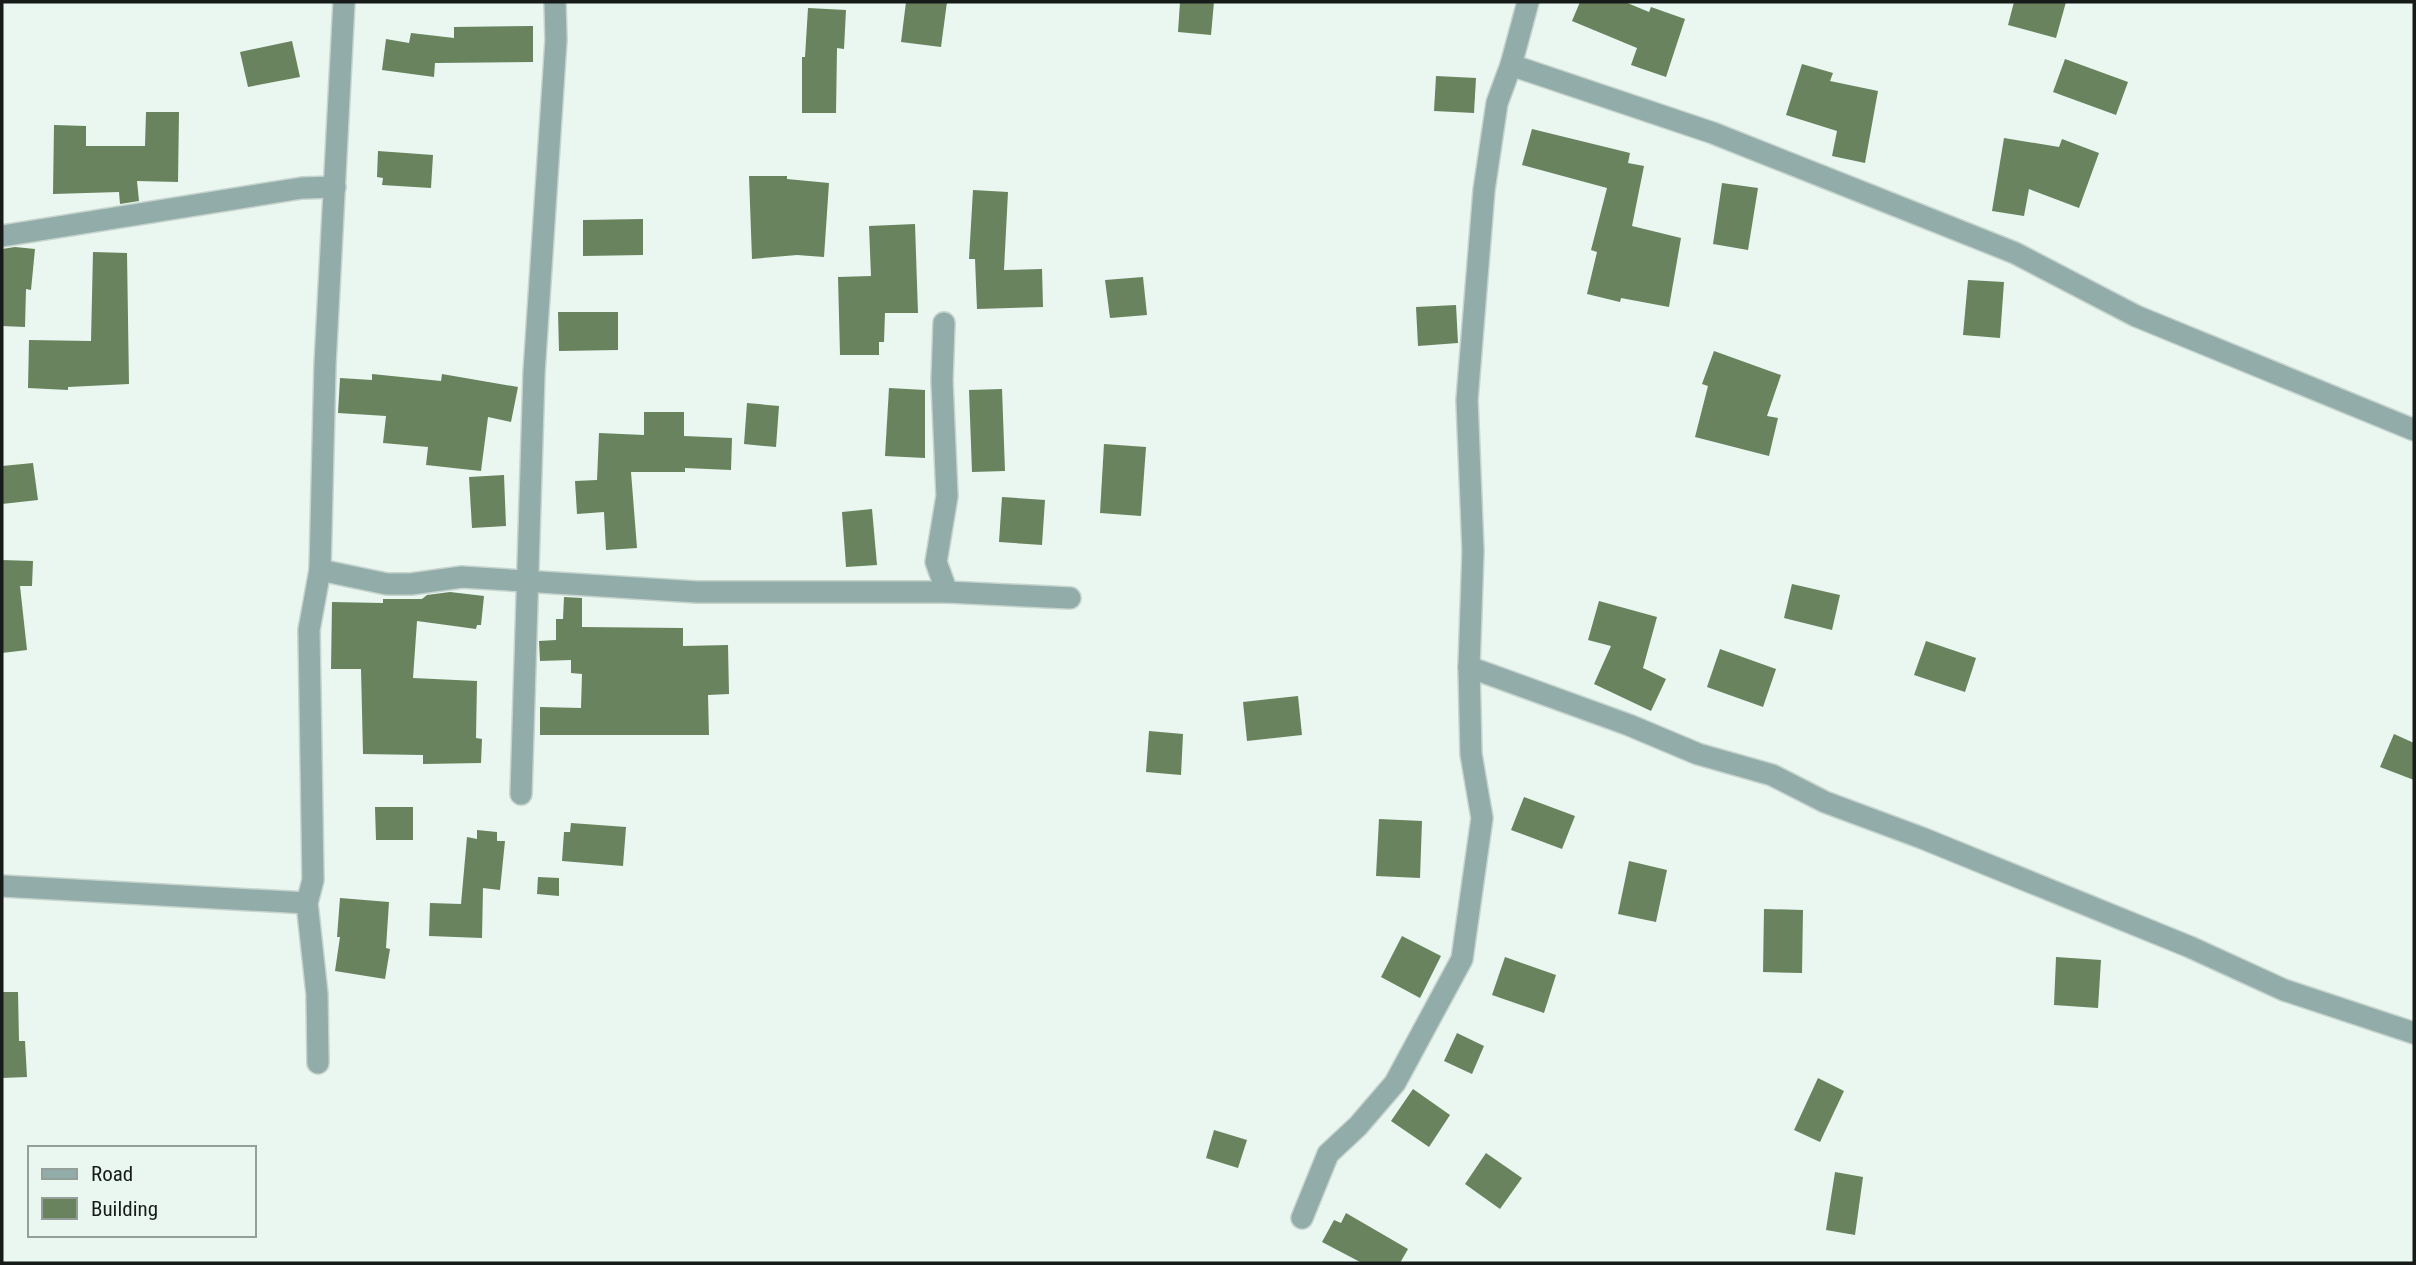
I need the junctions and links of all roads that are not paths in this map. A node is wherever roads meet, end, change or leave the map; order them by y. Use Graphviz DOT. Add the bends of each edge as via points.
graph roads {
  1 [pos="344,2"];
  2 [pos="555,2"];
  3 [pos="1528,2"];
  4 [pos="1511,65"];
  5 [pos="335,187"];
  6 [pos="2,236"];
  7 [pos="944,323"];
  8 [pos="2414,430"];
  9 [pos="320,570"];
  10 [pos="527,580"];
  11 [pos="947,592"];
  12 [pos="1070,598"];
  13 [pos="1469,667"];
  14 [pos="521,794"];
  15 [pos="2,886"];
  16 [pos="307,904"];
  17 [pos="2414,1033"];
  18 [pos="318,1063"];
  19 [pos="1301,1218"];
  1 -- 5 [label="street"];
  2 -- 10 [label="street"];
  3 -- 4 [label="street"];
  4 -- 8 [label="street" via="1713,133 1951,227 2015,253 2137,316"];
  4 -- 13 [label="street" via="1497,103 1485,190 1467,400 1473,551"];
  5 -- 6 [label="street" via="302,188"];
  5 -- 9 [label="street"];
  7 -- 11 [label="street" via="947,496 936,562"];
  9 -- 10 [label="street" via="387,584 462,577"];
  9 -- 16 [label="street" via="309,630 313,880"];
  10 -- 11 [label="street" via="697,592"];
  10 -- 14 [label="street"];
  11 -- 12 [label="street"];
  13 -- 17 [label="street" via="1698,754 1772,775 1825,802 2178,942 2284,990"];
  13 -- 19 [label="street" via="1471,754 1482,818 1462,959 1395,1083 1328,1154"];
  15 -- 16 [label="street"];
  16 -- 18 [label="street" via="317,994"];
}
